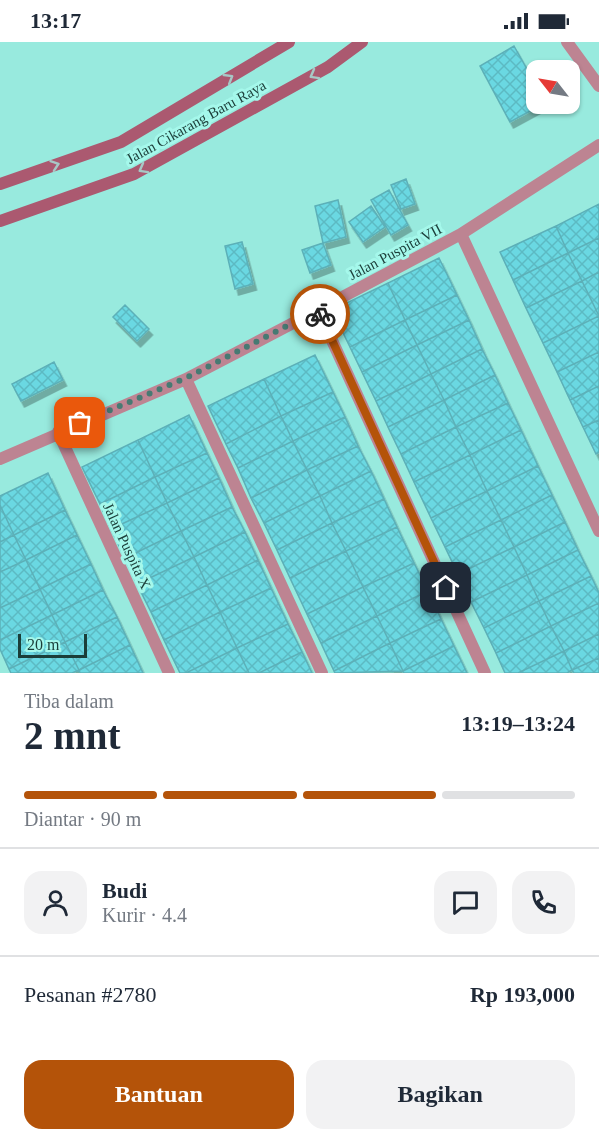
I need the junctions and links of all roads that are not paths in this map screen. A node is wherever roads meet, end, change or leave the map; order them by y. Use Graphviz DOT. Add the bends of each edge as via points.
graph roads {
  1 [pos="289,42"];
  2 [pos="362,42"];
  3 [pos="567,42"];
  4 [pos="599,87"];
  5 [pos="599,145"];
  6 [pos="0,184"];
  7 [pos="0,221"];
  8 [pos="461,234"];
  9 [pos="318,310"];
  10 [pos="186,378"];
  11 [pos="58,432"];
  12 [pos="0,459"];
  13 [pos="599,531"];
  14 [pos="169,673"];
  15 [pos="322,673"];
  16 [pos="485,673"];
  6 -- 1 [label="main road, Jalan Cikarang Baru Raya, one-way" via="121,142"];
  2 -- 7 [label="main road, Jalan Cikarang Baru Raya, one-way" via="328,67 134,174"];
  3 -- 4 [label="street"];
  5 -- 8 [label="street, Jalan Puspita VII"];
  8 -- 9 [label="street, Jalan Puspita VII"];
  8 -- 13 [label="street"];
  9 -- 10 [label="street, Jalan Puspita VII"];
  9 -- 16 [label="street"];
  10 -- 11 [label="street, Jalan Puspita VII"];
  10 -- 15 [label="street"];
  11 -- 12 [label="street, Jalan Puspita VII"];
  11 -- 14 [label="street, Jalan Puspita X"];
}
